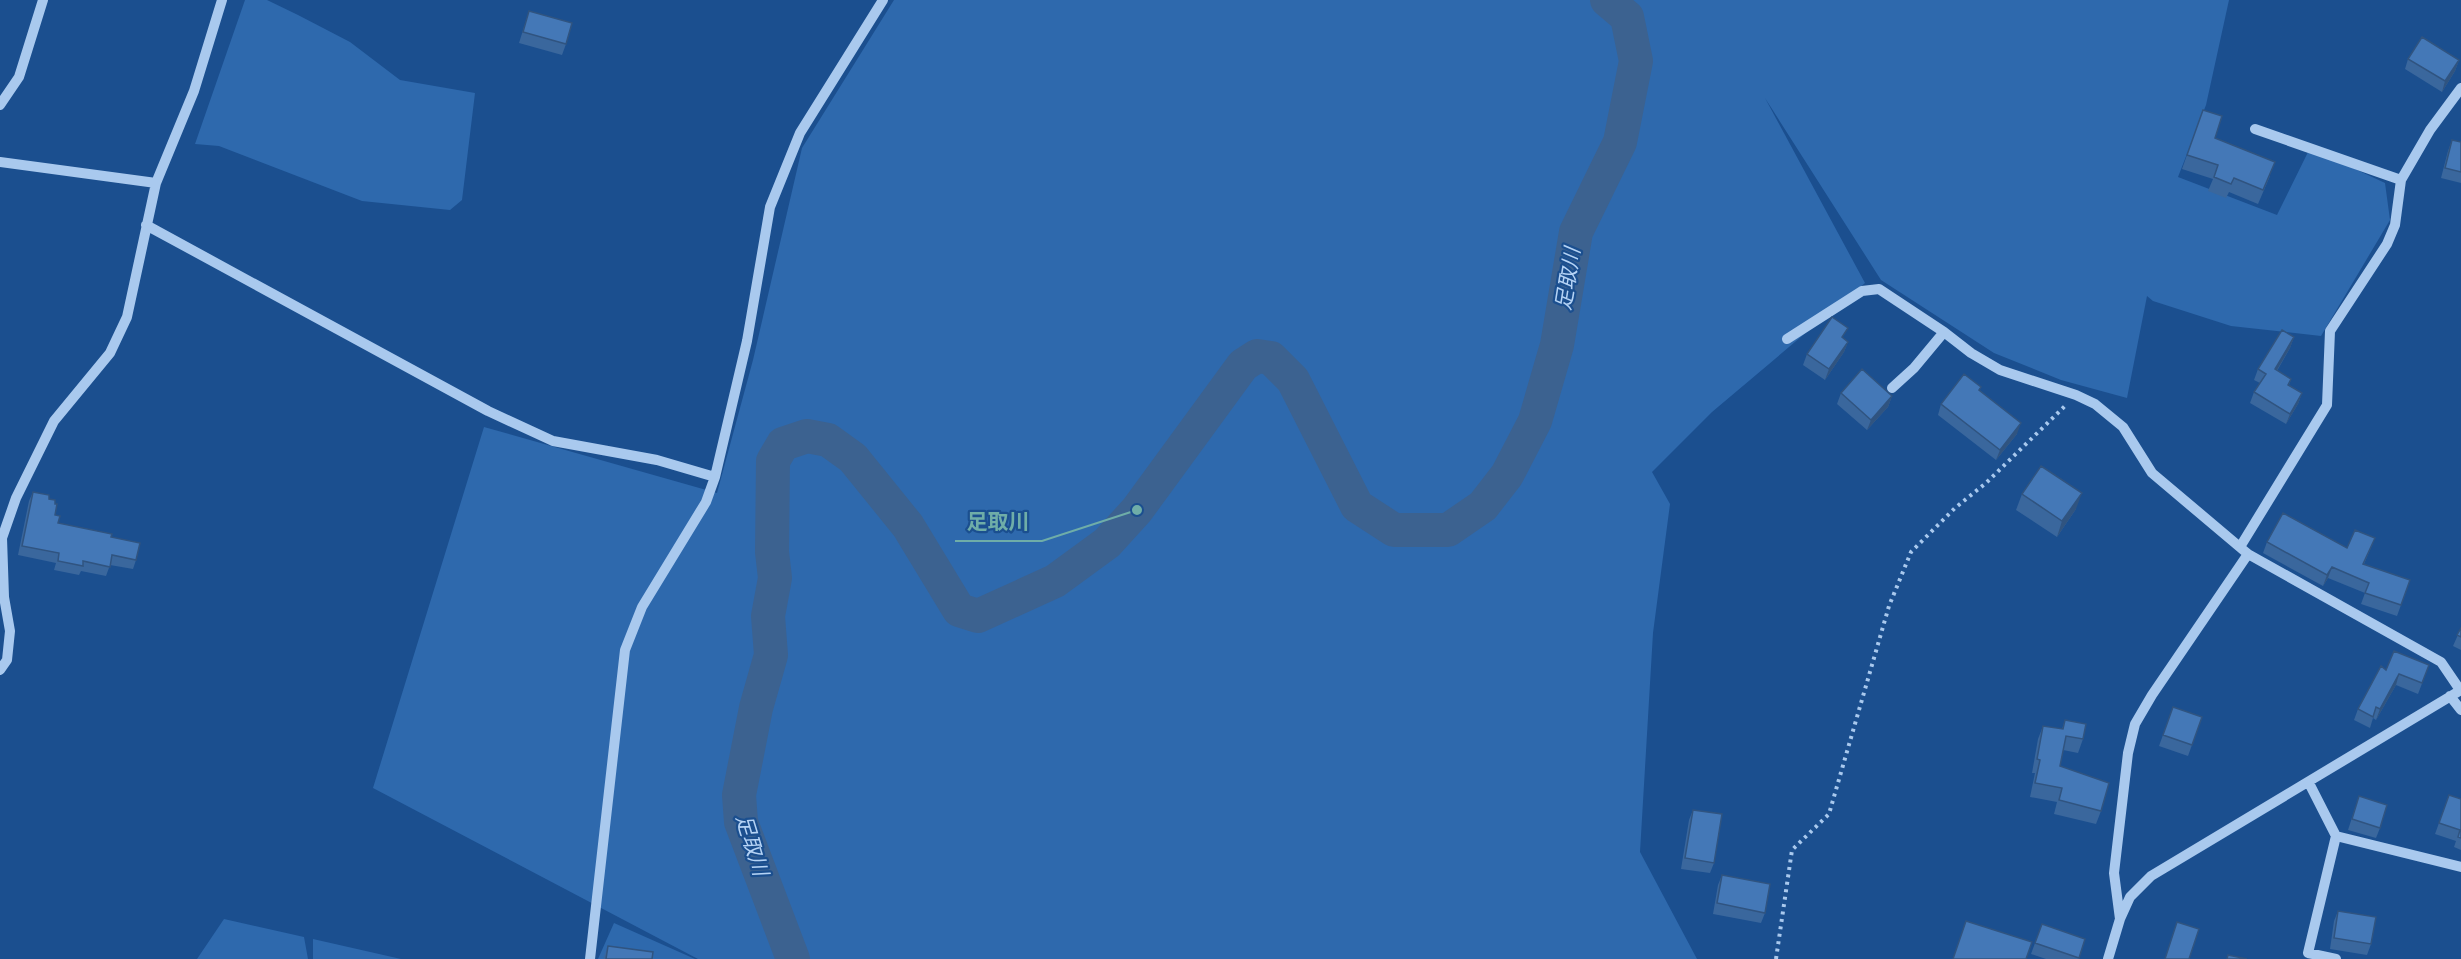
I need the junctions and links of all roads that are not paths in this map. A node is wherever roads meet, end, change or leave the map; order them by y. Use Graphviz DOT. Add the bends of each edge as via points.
graph roads {
  1 [pos="43,0"];
  2 [pos="222,0"];
  3 [pos="884,0"];
  4 [pos="2461,88"];
  5 [pos="0,105"];
  6 [pos="2255,129"];
  7 [pos="0,162"];
  8 [pos="2401,180"];
  9 [pos="156,183"];
  10 [pos="146,225"];
  11 [pos="1944,332"];
  12 [pos="1787,339"];
  13 [pos="1892,388"];
  14 [pos="715,477"];
  15 [pos="2244,550"];
  16 [pos="0,670"];
  17 [pos="2461,690"];
  18 [pos="2450,696"];
  19 [pos="2461,710"];
  20 [pos="2309,783"];
  21 [pos="2336,836"];
  22 [pos="2461,867"];
  23 [pos="2120,919"];
  24 [pos="590,959"];
  25 [pos="2108,959"];
  26 [pos="2336,959"];
  1 -- 5 [label="street" via="19,77"];
  2 -- 9 [label="street" via="194,91"];
  3 -- 14 [label="street" via="800,133 770,207 747,341"];
  4 -- 8 [label="street" via="2430,130"];
  6 -- 8 [label="street"];
  7 -- 9 [label="street"];
  8 -- 15 [label="street" via="2395,225 2387,244 2330,331 2327,405"];
  9 -- 10 [label="street"];
  10 -- 14 [label="street" via="488,411 553,441 657,460"];
  10 -- 16 [label="street" via="127,316 110,353 54,422 16,498 2,538 4,597 10,631 7,660"];
  11 -- 12 [label="street" via="1879,289 1862,291"];
  11 -- 13 [label="street"];
  11 -- 15 [label="street" via="2000,370 2076,394 2095,405 2123,427 2152,473"];
  14 -- 24 [label="street" via="706,502 642,607 625,650"];
  15 -- 17 [label="street" via="2441,662"];
  15 -- 23 [label="street" via="2135,724 2114,873"];
  17 -- 18 [label="street"];
  18 -- 19 [label="street"];
  18 -- 20 [label="street"];
  20 -- 21 [label="street"];
  20 -- 23 [label="street" via="2151,876 2130,897"];
  21 -- 22 [label="street"];
  21 -- 26 [label="street" via="2308,953"];
  23 -- 25 [label="street"];
}
